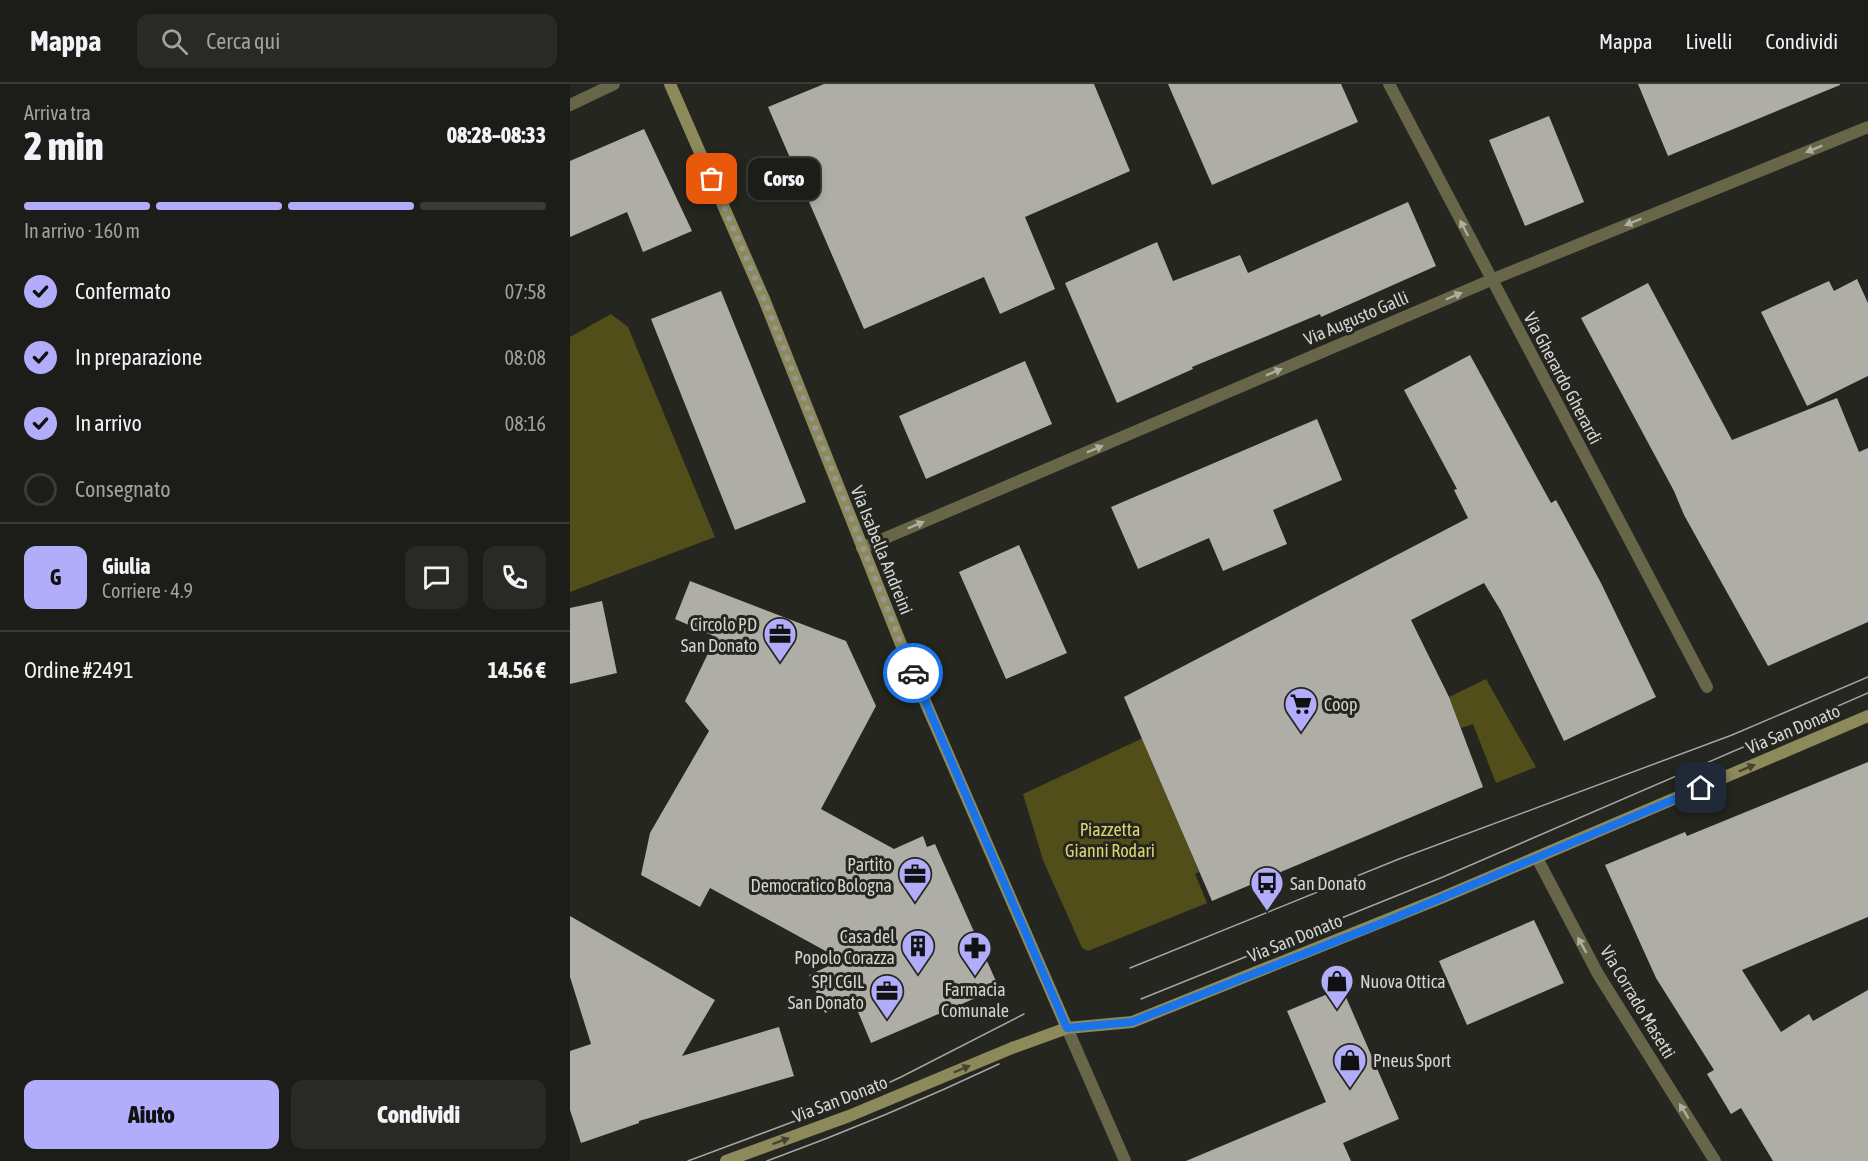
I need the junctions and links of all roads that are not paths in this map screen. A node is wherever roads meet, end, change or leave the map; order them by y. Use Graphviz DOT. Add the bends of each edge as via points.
graph roads {
  1 [pos="614,84"];
  2 [pos="670,84"];
  3 [pos="1389,84"];
  4 [pos="570,105"];
  5 [pos="1868,127"];
  6 [pos="1491,280"];
  7 [pos="862,548"];
  8 [pos="1707,687"];
  9 [pos="1868,716"];
  10 [pos="1537,858"];
  11 [pos="1067,1028"];
  12 [pos="726,1161"];
  13 [pos="1125,1161"];
  14 [pos="1715,1161"];
  1 -- 4 [label="street"];
  2 -- 7 [label="main road, Via Isabella Andreini" via="764,299"];
  6 -- 3 [label="street, Via Gherardo Gherardi, one-way"];
  5 -- 6 [label="street, Via Augusto Galli, one-way"];
  7 -- 6 [label="street, Via Augusto Galli, one-way"];
  6 -- 8 [label="street, Via Gherardo Gherardi"];
  7 -- 11 [label="main road, Via Isabella Andreini"];
  10 -- 9 [label="main road, Via San Donato, one-way"];
  10 -- 11 [label="main road, Via San Donato" via="1132,1022"];
  14 -- 10 [label="street, Via Corrado Masetti, one-way" via="1598,974"];
  12 -- 11 [label="main road, Via San Donato, one-way"];
  11 -- 13 [label="street"];
}
